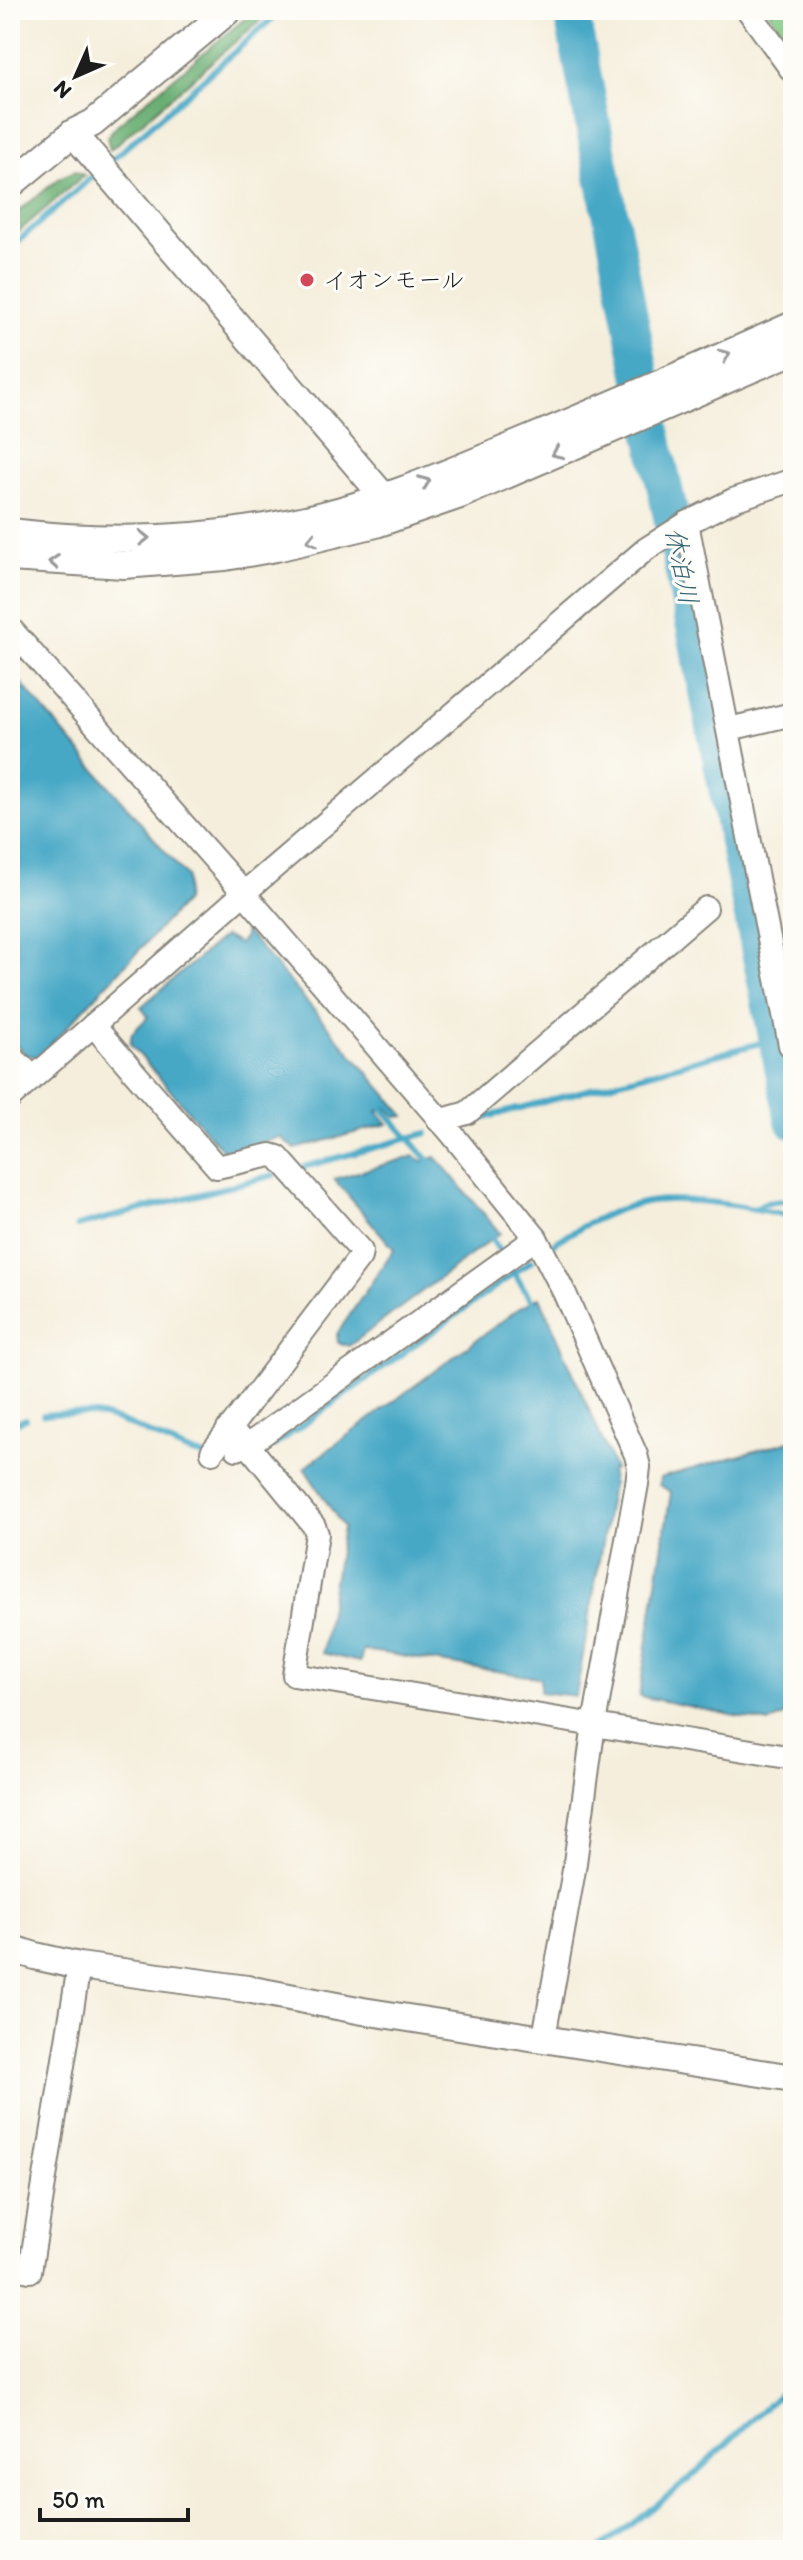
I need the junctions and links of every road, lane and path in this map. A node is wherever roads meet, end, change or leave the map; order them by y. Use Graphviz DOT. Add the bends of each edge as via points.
graph roads {
  1 [pos="212,10"];
  2 [pos="229,10"];
  3 [pos="748,10"];
  4 [pos="793,72"];
  5 [pos="73,133"];
  6 [pos="10,185"];
  7 [pos="793,325"];
  8 [pos="793,351"];
  9 [pos="659,397"];
  10 [pos="626,411"];
  11 [pos="793,480"];
  12 [pos="384,497"];
  13 [pos="684,525"];
  14 [pos="10,532"];
  15 [pos="10,558"];
  16 [pos="10,628"];
  17 [pos="793,714"];
  18 [pos="729,729"];
  19 [pos="244,893"];
  20 [pos="706,908"];
  21 [pos="93,1025"];
  22 [pos="793,1044"];
  23 [pos="10,1055"];
  24 [pos="33,1077"];
  25 [pos="10,1098"];
  26 [pos="439,1121"];
  27 [pos="536,1238"];
  28 [pos="248,1445"];
  29 [pos="594,1724"];
  30 [pos="793,1758"];
  31 [pos="10,1948"];
  32 [pos="79,1966"];
  33 [pos="544,2037"];
  34 [pos="793,2078"];
  35 [pos="10,2267"];
  1 -- 5 [label="street" via="91,108"];
  2 -- 5 [label="street" via="93,123"];
  3 -- 4 [label="street"];
  5 -- 6 [label="street"];
  5 -- 12 [label="street"];
  9 -- 7 [label="street, one-way"];
  8 -- 9 [label="street"];
  9 -- 10 [label="street"];
  12 -- 10 [label="street, one-way"];
  10 -- 15 [label="street, one-way" via="460,495 319,539 225,557 124,565"];
  11 -- 13 [label="street" via="733,500"];
  14 -- 12 [label="street, one-way" via="66,538 196,537 288,523"];
  13 -- 18 [label="street"];
  13 -- 19 [label="street" via="646,549"];
  16 -- 19 [label="street"];
  17 -- 18 [label="street"];
  18 -- 22 [label="street"];
  19 -- 21 [label="street"];
  19 -- 26 [label="street"];
  20 -- 26 [label="street" via="467,1113"];
  21 -- 24 [label="street"];
  21 -- 28 [label="street" via="217,1167 278,1157 361,1251 212,1452"];
  23 -- 24 [label="street"];
  24 -- 25 [label="street"];
  26 -- 27 [label="street"];
  27 -- 28 [label="street"];
  27 -- 29 [label="street" via="639,1467"];
  28 -- 29 [label="street" via="317,1534 294,1675"];
  29 -- 30 [label="street"];
  29 -- 33 [label="street"];
  31 -- 32 [label="street"];
  32 -- 33 [label="street"];
  32 -- 35 [label="street" via="30,2271"];
  33 -- 34 [label="street"];
}
